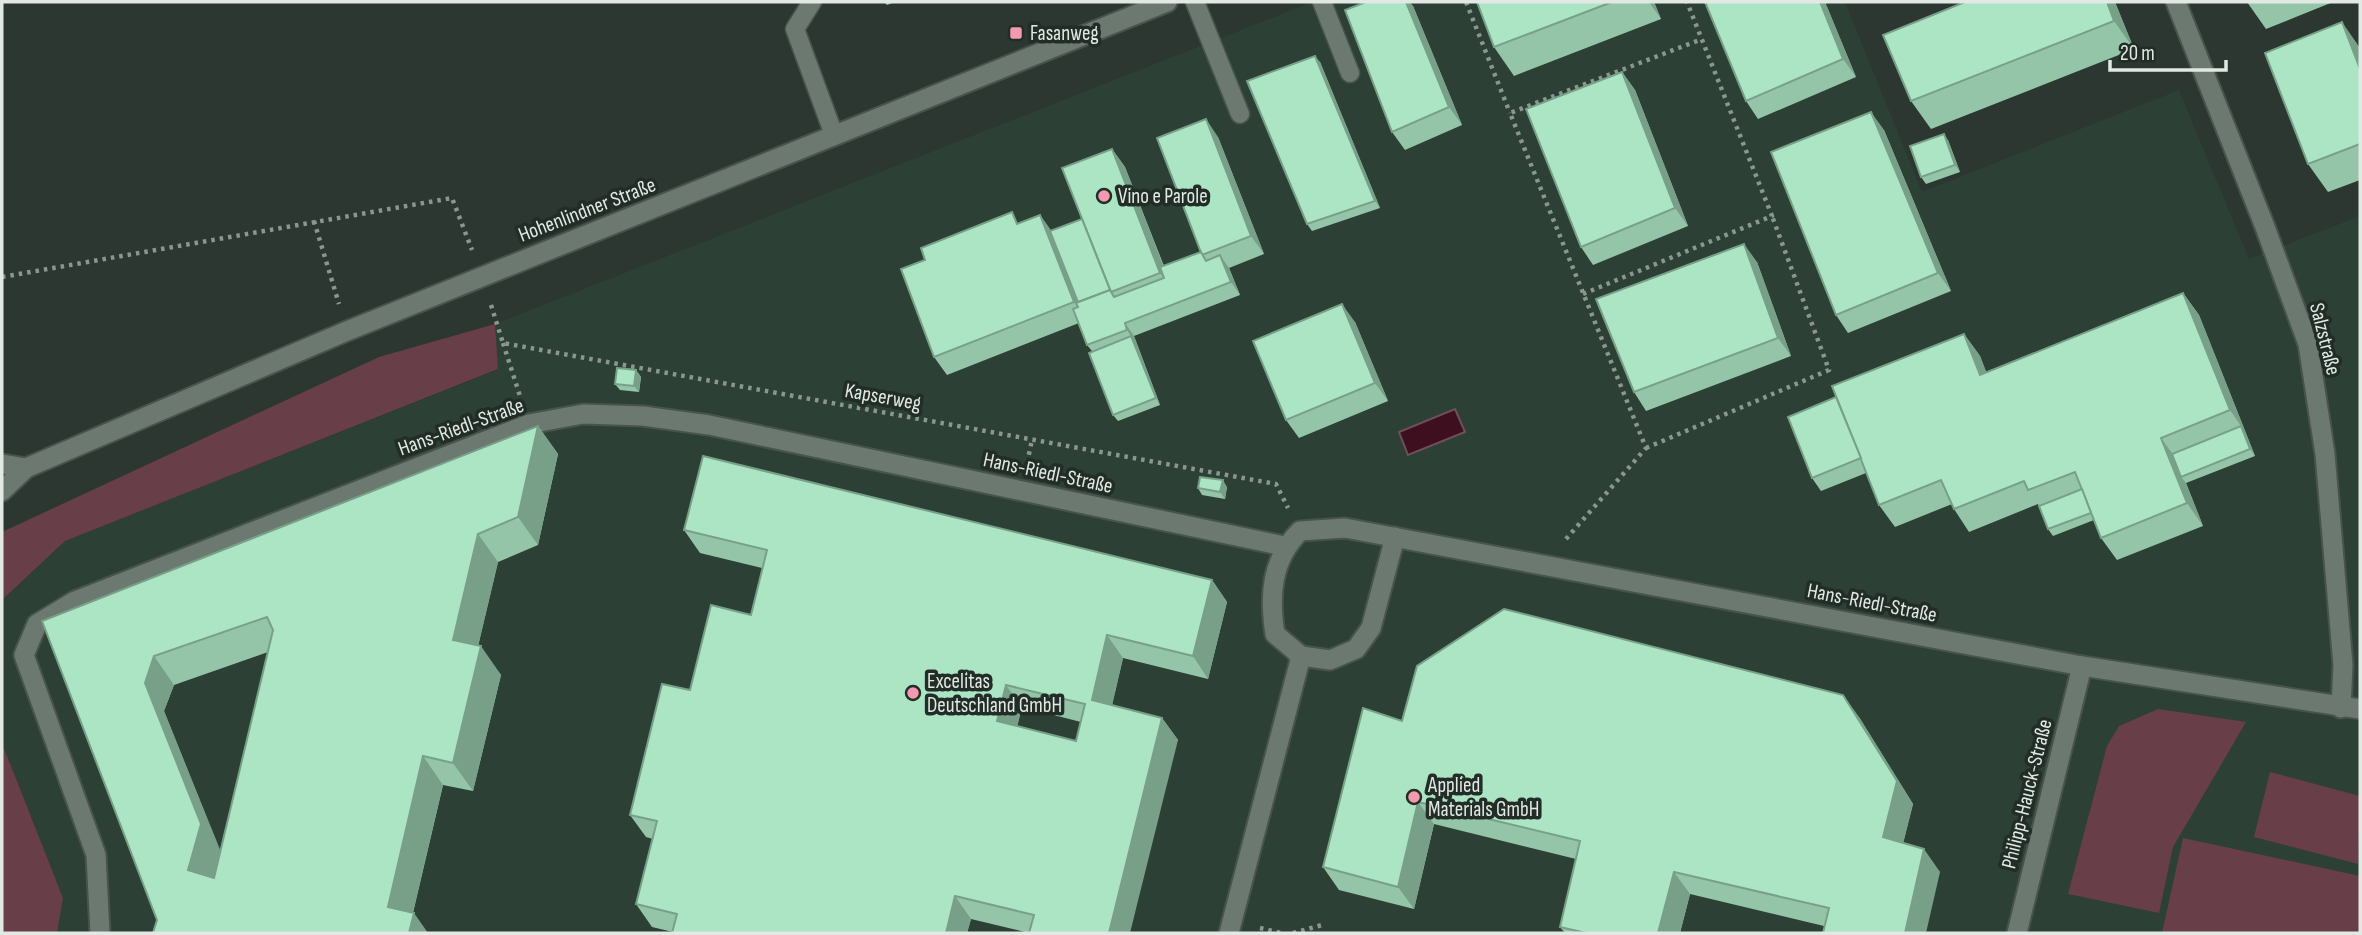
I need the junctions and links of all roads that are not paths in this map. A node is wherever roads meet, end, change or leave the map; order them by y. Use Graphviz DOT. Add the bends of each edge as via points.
graph roads {
  1 [pos="811,2"];
  2 [pos="1167,2"];
  3 [pos="1195,2"];
  4 [pos="1322,2"];
  5 [pos="2176,2"];
  6 [pos="1350,73"];
  7 [pos="1240,114"];
  8 [pos="834,135"];
  9 [pos="2,464"];
  10 [pos="26,468"];
  11 [pos="2,491"];
  12 [pos="1395,537"];
  13 [pos="1284,546"];
  14 [pos="1301,656"];
  15 [pos="2082,666"];
  16 [pos="2351,708"];
  17 [pos="100,933"];
  18 [pos="1229,933"];
  19 [pos="2017,933"];
  1 -- 8 [label="lane" via="795,29"];
  2 -- 8 [label="street, Hohenlindner Straße"];
  3 -- 7 [label="lane"];
  4 -- 6 [label="lane"];
  5 -- 16 [label="street, Salzstraße" via="2308,344 2325,454"];
  8 -- 10 [label="street, Hohenlindner Straße" via="347,331"];
  9 -- 10 [label="street"];
  10 -- 11 [label="street, Hohenlindner Straße"];
  12 -- 13 [label="street, Hans-Riedl-Straße" via="1345,528 1300,531"];
  12 -- 14 [label="street" via="1371,628 1356,649 1330,660"];
  12 -- 15 [label="street, Hans-Riedl-Straße"];
  13 -- 14 [label="street" via="1270,598 1273,622 1275,634"];
  13 -- 17 [label="street, Hans-Riedl-Straße" via="709,425 583,414 529,424 75,601 37,624 24,655 96,855"];
  14 -- 18 [label="street"];
  15 -- 16 [label="street, Hans-Riedl-Straße"];
  15 -- 19 [label="street, Philipp-Hauck-Straße"];
}
